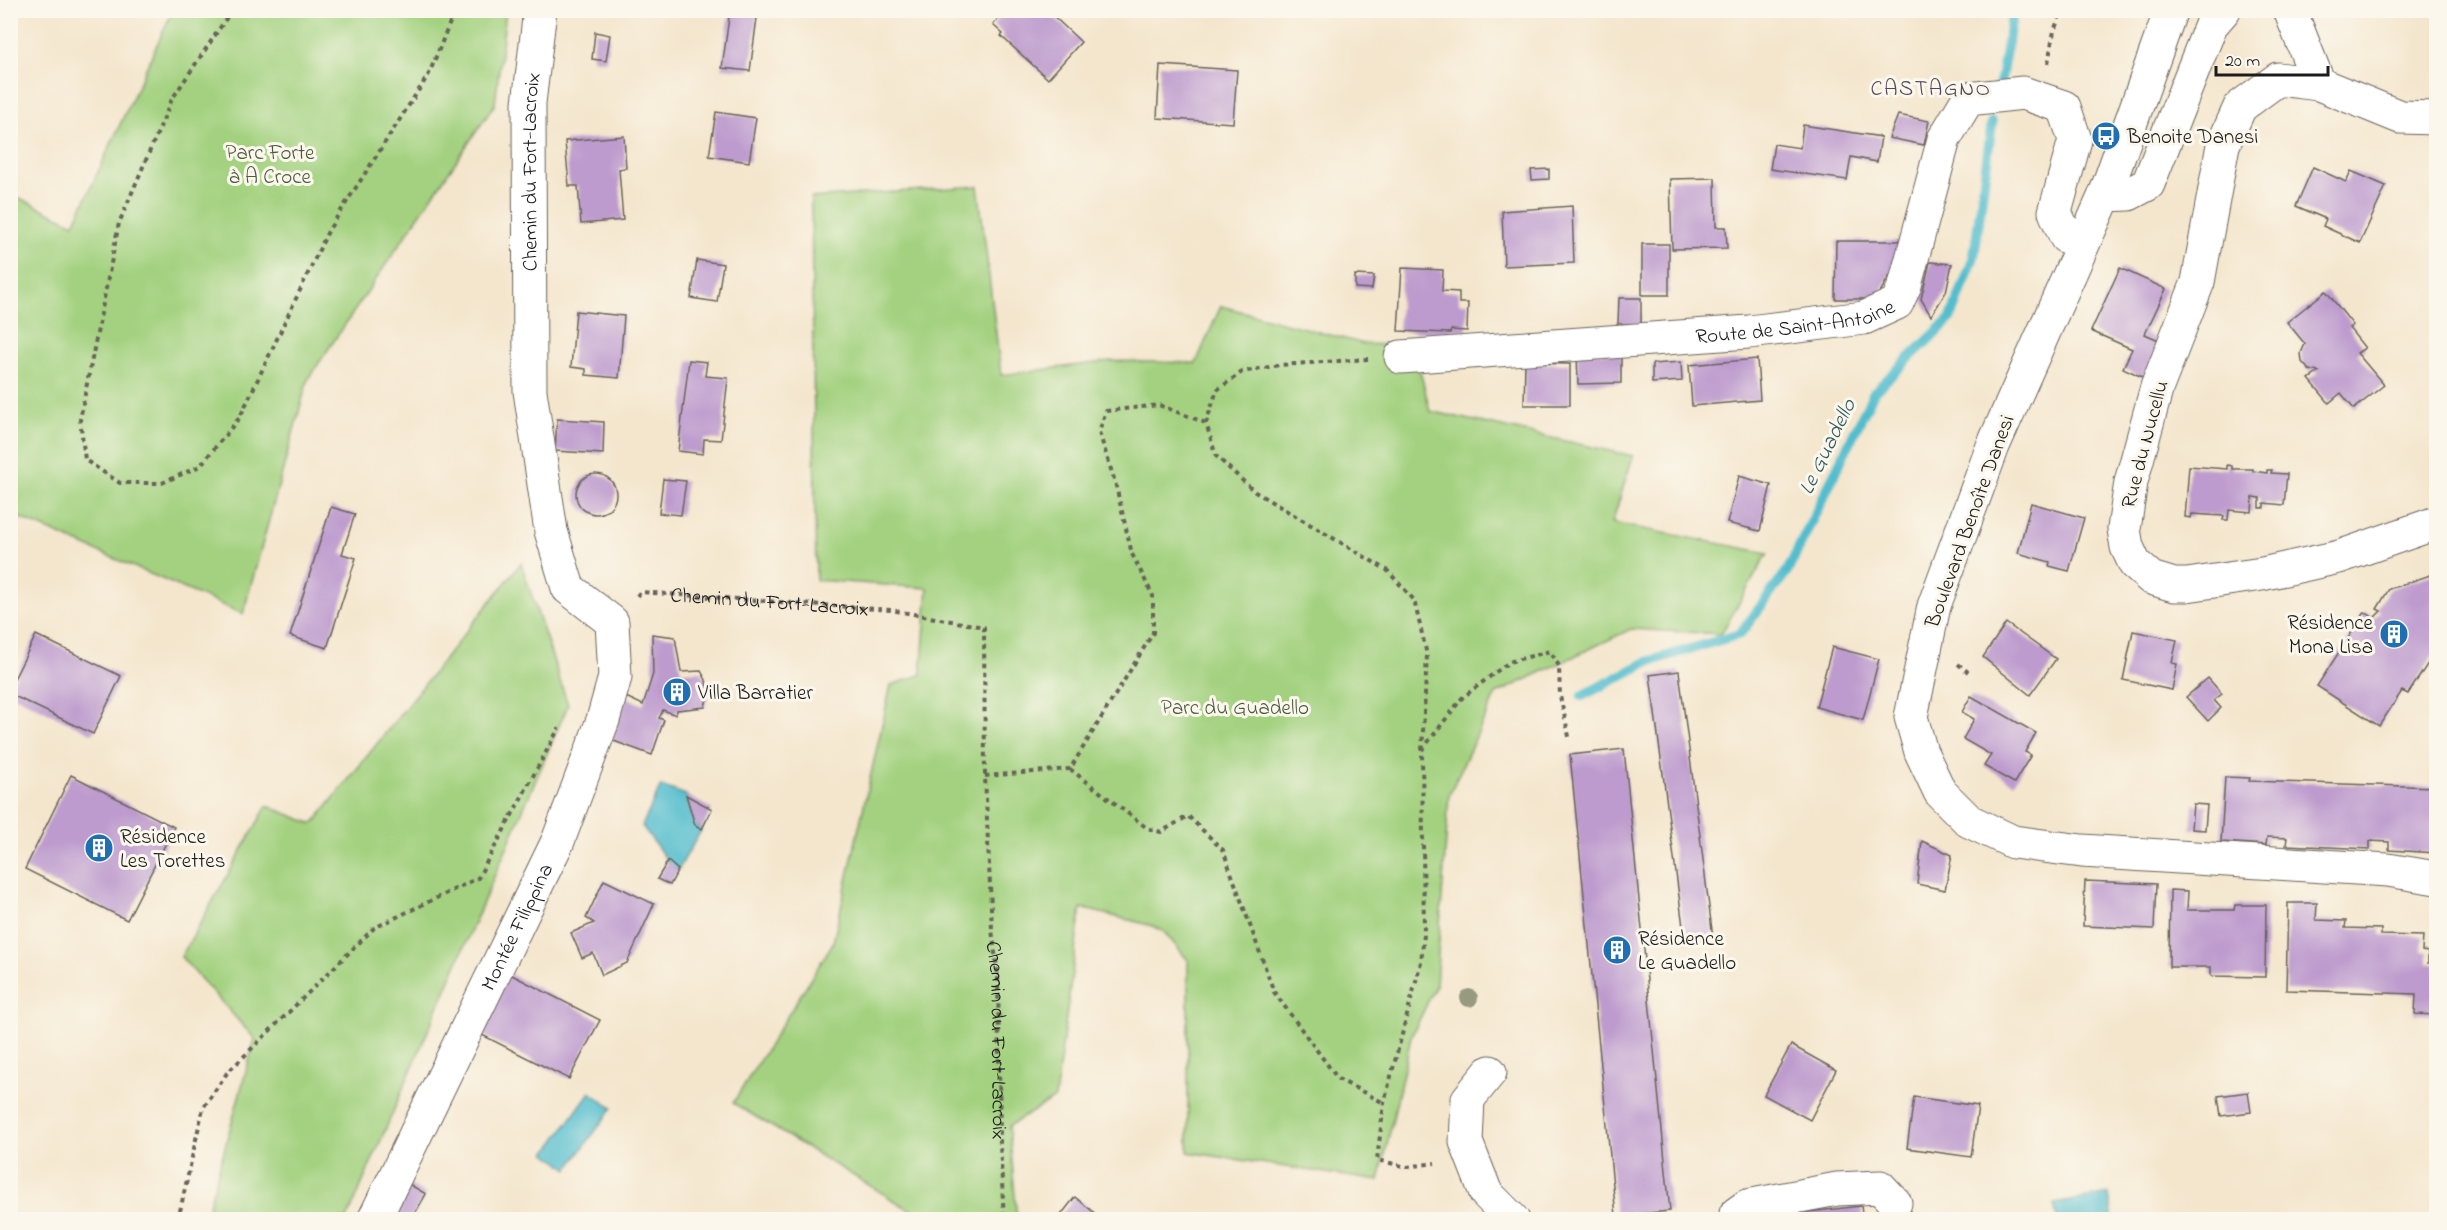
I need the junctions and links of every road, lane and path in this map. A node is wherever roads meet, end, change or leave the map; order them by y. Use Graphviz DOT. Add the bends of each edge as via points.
graph roads {
  1 [pos="232,10"];
  2 [pos="455,10"];
  3 [pos="540,10"];
  4 [pos="2062,10"];
  5 [pos="2171,10"];
  6 [pos="2224,10"];
  7 [pos="2290,10"];
  8 [pos="2319,84"];
  9 [pos="2041,99"];
  10 [pos="2436,118"];
  11 [pos="2104,195"];
  12 [pos="2083,243"];
  13 [pos="1401,357"];
  14 [pos="1206,423"];
  15 [pos="2436,523"];
  16 [pos="612,622"];
  17 [pos="561,725"];
  18 [pos="1570,741"];
  19 [pos="1422,751"];
  20 [pos="1070,769"];
  21 [pos="985,776"];
  22 [pos="2436,878"];
  23 [pos="1490,1072"];
  24 [pos="1384,1103"];
  25 [pos="1442,1162"];
  26 [pos="1895,1203"];
  27 [pos="178,1220"];
  28 [pos="374,1220"];
  29 [pos="1004,1220"];
  30 [pos="1513,1220"];
  31 [pos="1736,1220"];
  1 -- 2 [label="path" via="172,99 119,223 80,419 86,460 120,483 162,483 200,466 240,417 328,231 429,74"];
  3 -- 16 [label="street, Chemin du Fort-Lacroix" via="529,103 530,391 551,531 568,588"];
  4 -- 9 [label="path"];
  5 -- 11 [label="street, Boulevard Benoîte Danesi"];
  6 -- 11 [label="street" via="2211,25 2148,184 2129,194"];
  7 -- 8 [label="street"];
  8 -- 10 [label="street, Rue du Nucellu" via="2400,117"];
  8 -- 15 [label="street, Rue du Nucellu" via="2278,79 2240,107 2223,145 2198,282 2157,387 2131,482 2124,529 2127,547 2135,564 2151,578 2187,585 2339,557"];
  9 -- 12 [label="street, Route de Saint-Antoine" via="2064,107 2076,140 2055,212 2066,237"];
  9 -- 13 [label="street, Route de Saint-Antoine" via="2023,93 1968,99 1944,139 1897,303 1864,318 1749,332"];
  11 -- 12 [label="street, Boulevard Benoîte Danesi"];
  12 -- 22 [label="street, Boulevard Benoîte Danesi" via="1993,446 1934,606 1911,717 1921,752 1940,792 1970,821 2013,842 2082,851 2388,870"];
  13 -- 14 [label="path" via="1280,365 1242,372 1217,390"];
  14 -- 19 [label="path" via="1216,456 1255,492 1387,570 1414,600 1427,655"];
  14 -- 20 [label="path" via="1159,405 1106,411 1099,432 1132,554 1153,596 1153,633"];
  16 -- 21 [label="path, Chemin du Fort-Lacroix" via="640,592 891,610 984,627"];
  16 -- 28 [label="street, Montée Filippina" via="615,677 558,840"];
  17 -- 27 [label="path" via="478,878 374,928 227,1073 203,1108"];
  18 -- 19 [label="path" via="1560,696 1559,666 1550,651 1509,663 1462,698"];
  19 -- 24 [label="path" via="1424,935 1421,962"];
  20 -- 21 [label="path"];
  20 -- 24 [label="path" via="1147,828 1161,832 1188,816 1223,850 1274,992 1338,1079"];
  21 -- 29 [label="path, Chemin du Fort-Lacroix" via="992,930 998,976"];
  23 -- 30 [label="street" via="1468,1099 1466,1142 1486,1193"];
  24 -- 25 [label="path" via="1377,1160 1407,1167"];
  26 -- 31 [label="street" via="1880,1187 1837,1189 1747,1206 1736,1214"];
}
